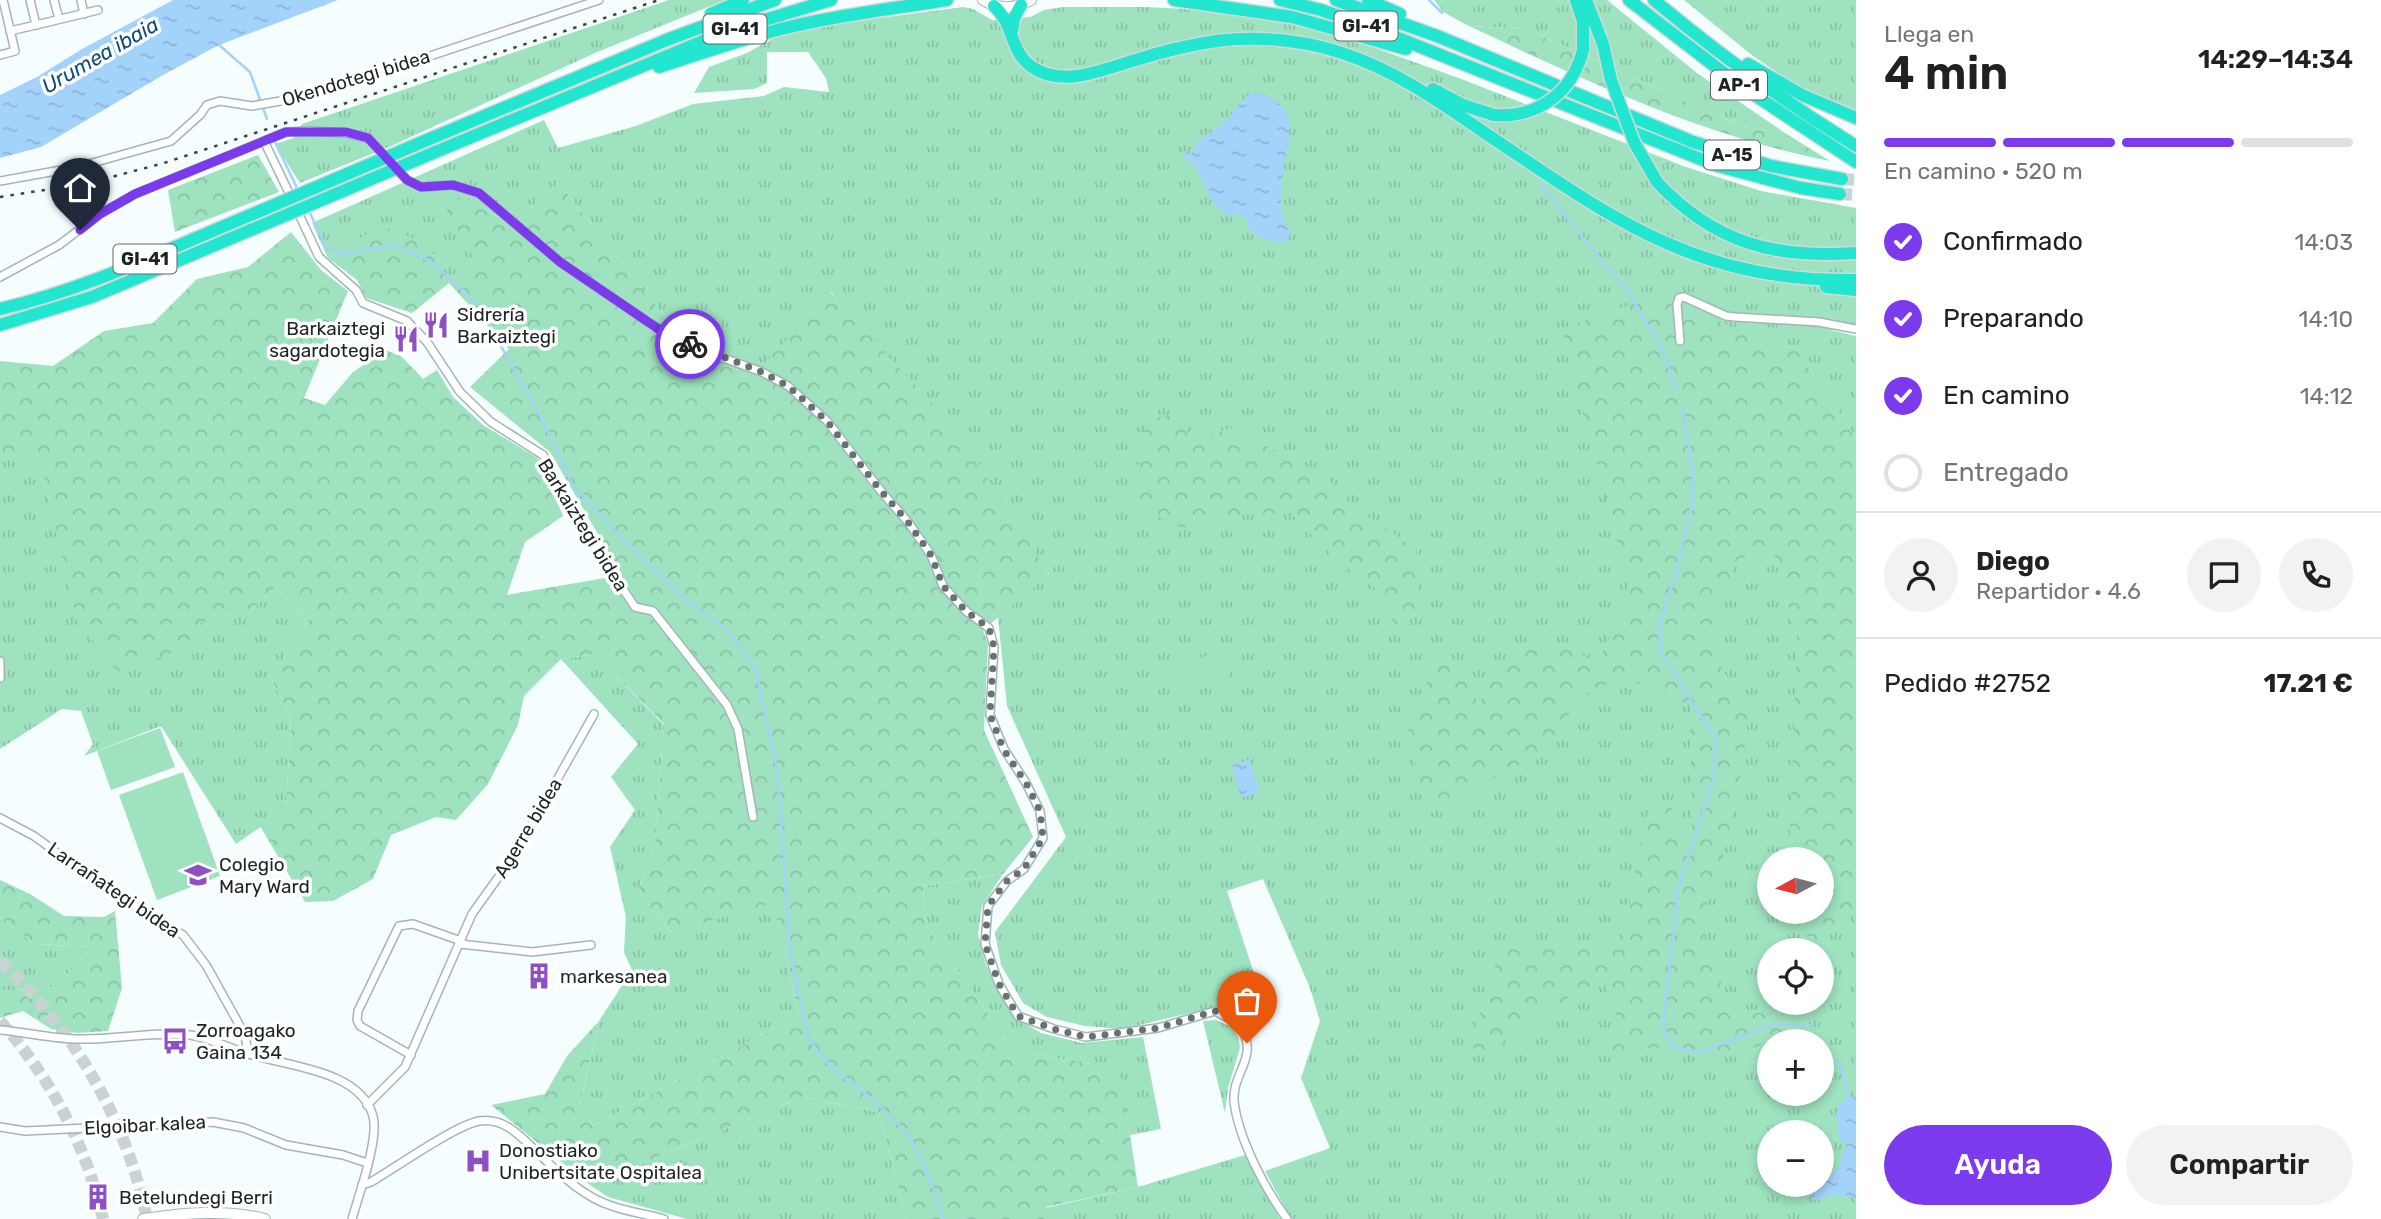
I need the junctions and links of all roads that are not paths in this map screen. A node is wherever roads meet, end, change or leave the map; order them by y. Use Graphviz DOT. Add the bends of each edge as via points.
graph roads {
  1 [pos="3,0"];
  2 [pos="30,0"];
  3 [pos="54,0"];
  4 [pos="80,0"];
  5 [pos="599,0"];
  6 [pos="743,0"];
  7 [pos="775,0"];
  8 [pos="831,0"];
  9 [pos="947,0"];
  10 [pos="1174,0"];
  11 [pos="1280,0"];
  12 [pos="1336,0"];
  13 [pos="1368,0"];
  14 [pos="1576,0"];
  15 [pos="1586,0"];
  16 [pos="1629,0"];
  17 [pos="1654,0"];
  18 [pos="989,3"];
  19 [pos="1026,3"];
  20 [pos="1666,9"];
  21 [pos="98,10"];
  22 [pos="84,13"];
  23 [pos="59,19"];
  24 [pos="36,25"];
  25 [pos="10,31"];
  26 [pos="1012,32"];
  27 [pos="1437,36"];
  28 [pos="669,39"];
  29 [pos="0,55"];
  30 [pos="1450,58"];
  31 [pos="641,67"];
  32 [pos="1415,86"];
  33 [pos="1856,118"];
  34 [pos="264,141"];
  35 [pos="1856,146"];
  36 [pos="1856,162"];
  37 [pos="1842,178"];
  38 [pos="0,181"];
  39 [pos="1840,194"];
  40 [pos="1856,253"];
  41 [pos="0,277"];
  42 [pos="1786,277"];
  43 [pos="1856,280"];
  44 [pos="1856,290"];
  45 [pos="0,309"];
  46 [pos="0,325"];
  47 [pos="1856,329"];
  48 [pos="1680,341"];
  49 [pos="0,661"];
  50 [pos="0,678"];
  51 [pos="594,713"];
  52 [pos="754,817"];
  53 [pos="0,818"];
  54 [pos="460,943"];
  55 [pos="591,945"];
  56 [pos="0,1030"];
  57 [pos="248,1054"];
  58 [pos="411,1055"];
  59 [pos="368,1105"];
  60 [pos="0,1127"];
  61 [pos="367,1163"];
  62 [pos="362,1185"];
  63 [pos="143,1219"];
  64 [pos="265,1219"];
  65 [pos="352,1219"];
  66 [pos="664,1219"];
  67 [pos="1287,1219"];
  1 -- 25 [label="street"];
  2 -- 24 [label="street"];
  3 -- 23 [label="street"];
  4 -- 22 [label="street"];
  5 -- 38 [label="street, Okendotegi bidea" via="309,96 252,106 207,105 171,141 46,174"];
  6 -- 28 [label="highway" via="681,26"];
  7 -- 28 [label="highway, GI-41"];
  8 -- 31 [label="highway, GI-41" via="724,32"];
  9 -- 31 [label="highway" via="816,22 657,68"];
  10 -- 30 [label="highway" via="1292,17"];
  11 -- 30 [label="highway, GI-41"];
  12 -- 27 [label="highway, GI-41"];
  13 -- 27 [label="highway" via="1424,25"];
  14 -- 32 [label="highway, bridge" via="1583,22 1583,50 1573,77 1552,100 1525,113 1494,115"];
  15 -- 40 [label="highway, bridge" via="1634,142 1657,182 1674,200 1695,217 1757,247 1813,255"];
  16 -- 36 [label="highway, AP-1" via="1738,84"];
  17 -- 20 [label="highway, AP-1"];
  18 -- 19 [label="main road" via="1008,8"];
  18 -- 26 [label="highway" via="1005,17"];
  19 -- 26 [label="highway" via="1014,18"];
  20 -- 33 [label="highway" via="1780,84"];
  20 -- 35 [label="highway, AP-1" via="1796,109"];
  21 -- 22 [label="street"];
  22 -- 23 [label="street"];
  23 -- 24 [label="street"];
  24 -- 25 [label="street"];
  25 -- 29 [label="street" via="15,51"];
  26 -- 32 [label="highway" via="1021,57 1050,75 1095,72 1199,44 1282,41 1342,53"];
  27 -- 37 [label="highway, A-15" via="1703,145 1770,166"];
  28 -- 45 [label="highway, GI-41, bridge" via="97,279"];
  30 -- 39 [label="highway, A-15" via="1718,166"];
  31 -- 46 [label="highway, GI-41, bridge" via="92,297"];
  32 -- 42 [label="highway" via="1639,232 1711,261"];
  34 -- 41 [label="street" via="135,194 59,245"];
  34 -- 52 [label="street, Barkaiztegi bidea" via="326,265 356,290 366,305 407,320 460,392 491,422 543,455 575,518 635,607 653,611 727,705 738,729"];
  34 -- 67 [label="street" via="286,132 346,132 368,138 407,180 421,187 453,185 479,193 560,262 660,330 788,386 827,421 908,522 931,555 943,586 989,628 994,647 990,715 1004,750 1040,811 1043,838 1024,869 1007,881 988,906 985,944 999,984 1018,1016 1086,1037 1158,1028 1215,1011 1239,1024 1248,1049 1234,1096 1236,1113 1252,1157"];
  42 -- 43 [label="highway"];
  42 -- 44 [label="highway" via="1798,284"];
  47 -- 48 [label="street" via="1735,317 1684,297 1677,304"];
  49 -- 50 [label="street"];
  51 -- 54 [label="street, Agerre bidea" via="517,852 472,914"];
  53 -- 57 [label="street, Larrañategi bidea" via="183,936 206,965 245,1035"];
  54 -- 55 [label="street" via="532,952"];
  54 -- 58 [label="street, Agerre bidea"];
  54 -- 58 [label="street" via="413,924 399,926 358,1011 360,1026"];
  56 -- 57 [label="street" via="76,1040 179,1034"];
  57 -- 59 [label="street" via="336,1078"];
  58 -- 59 [label="street, Agerre bidea" via="392,1083"];
  59 -- 61 [label="street" via="375,1131"];
  60 -- 61 [label="street, Elgoibar kalea" via="25,1131 214,1122 286,1145"];
  61 -- 62 [label="street"];
  62 -- 65 [label="street"];
  62 -- 66 [label="street" via="461,1128 488,1121 509,1126 595,1199"];
  63 -- 64 [label="main road" via="213,1212"];
}
